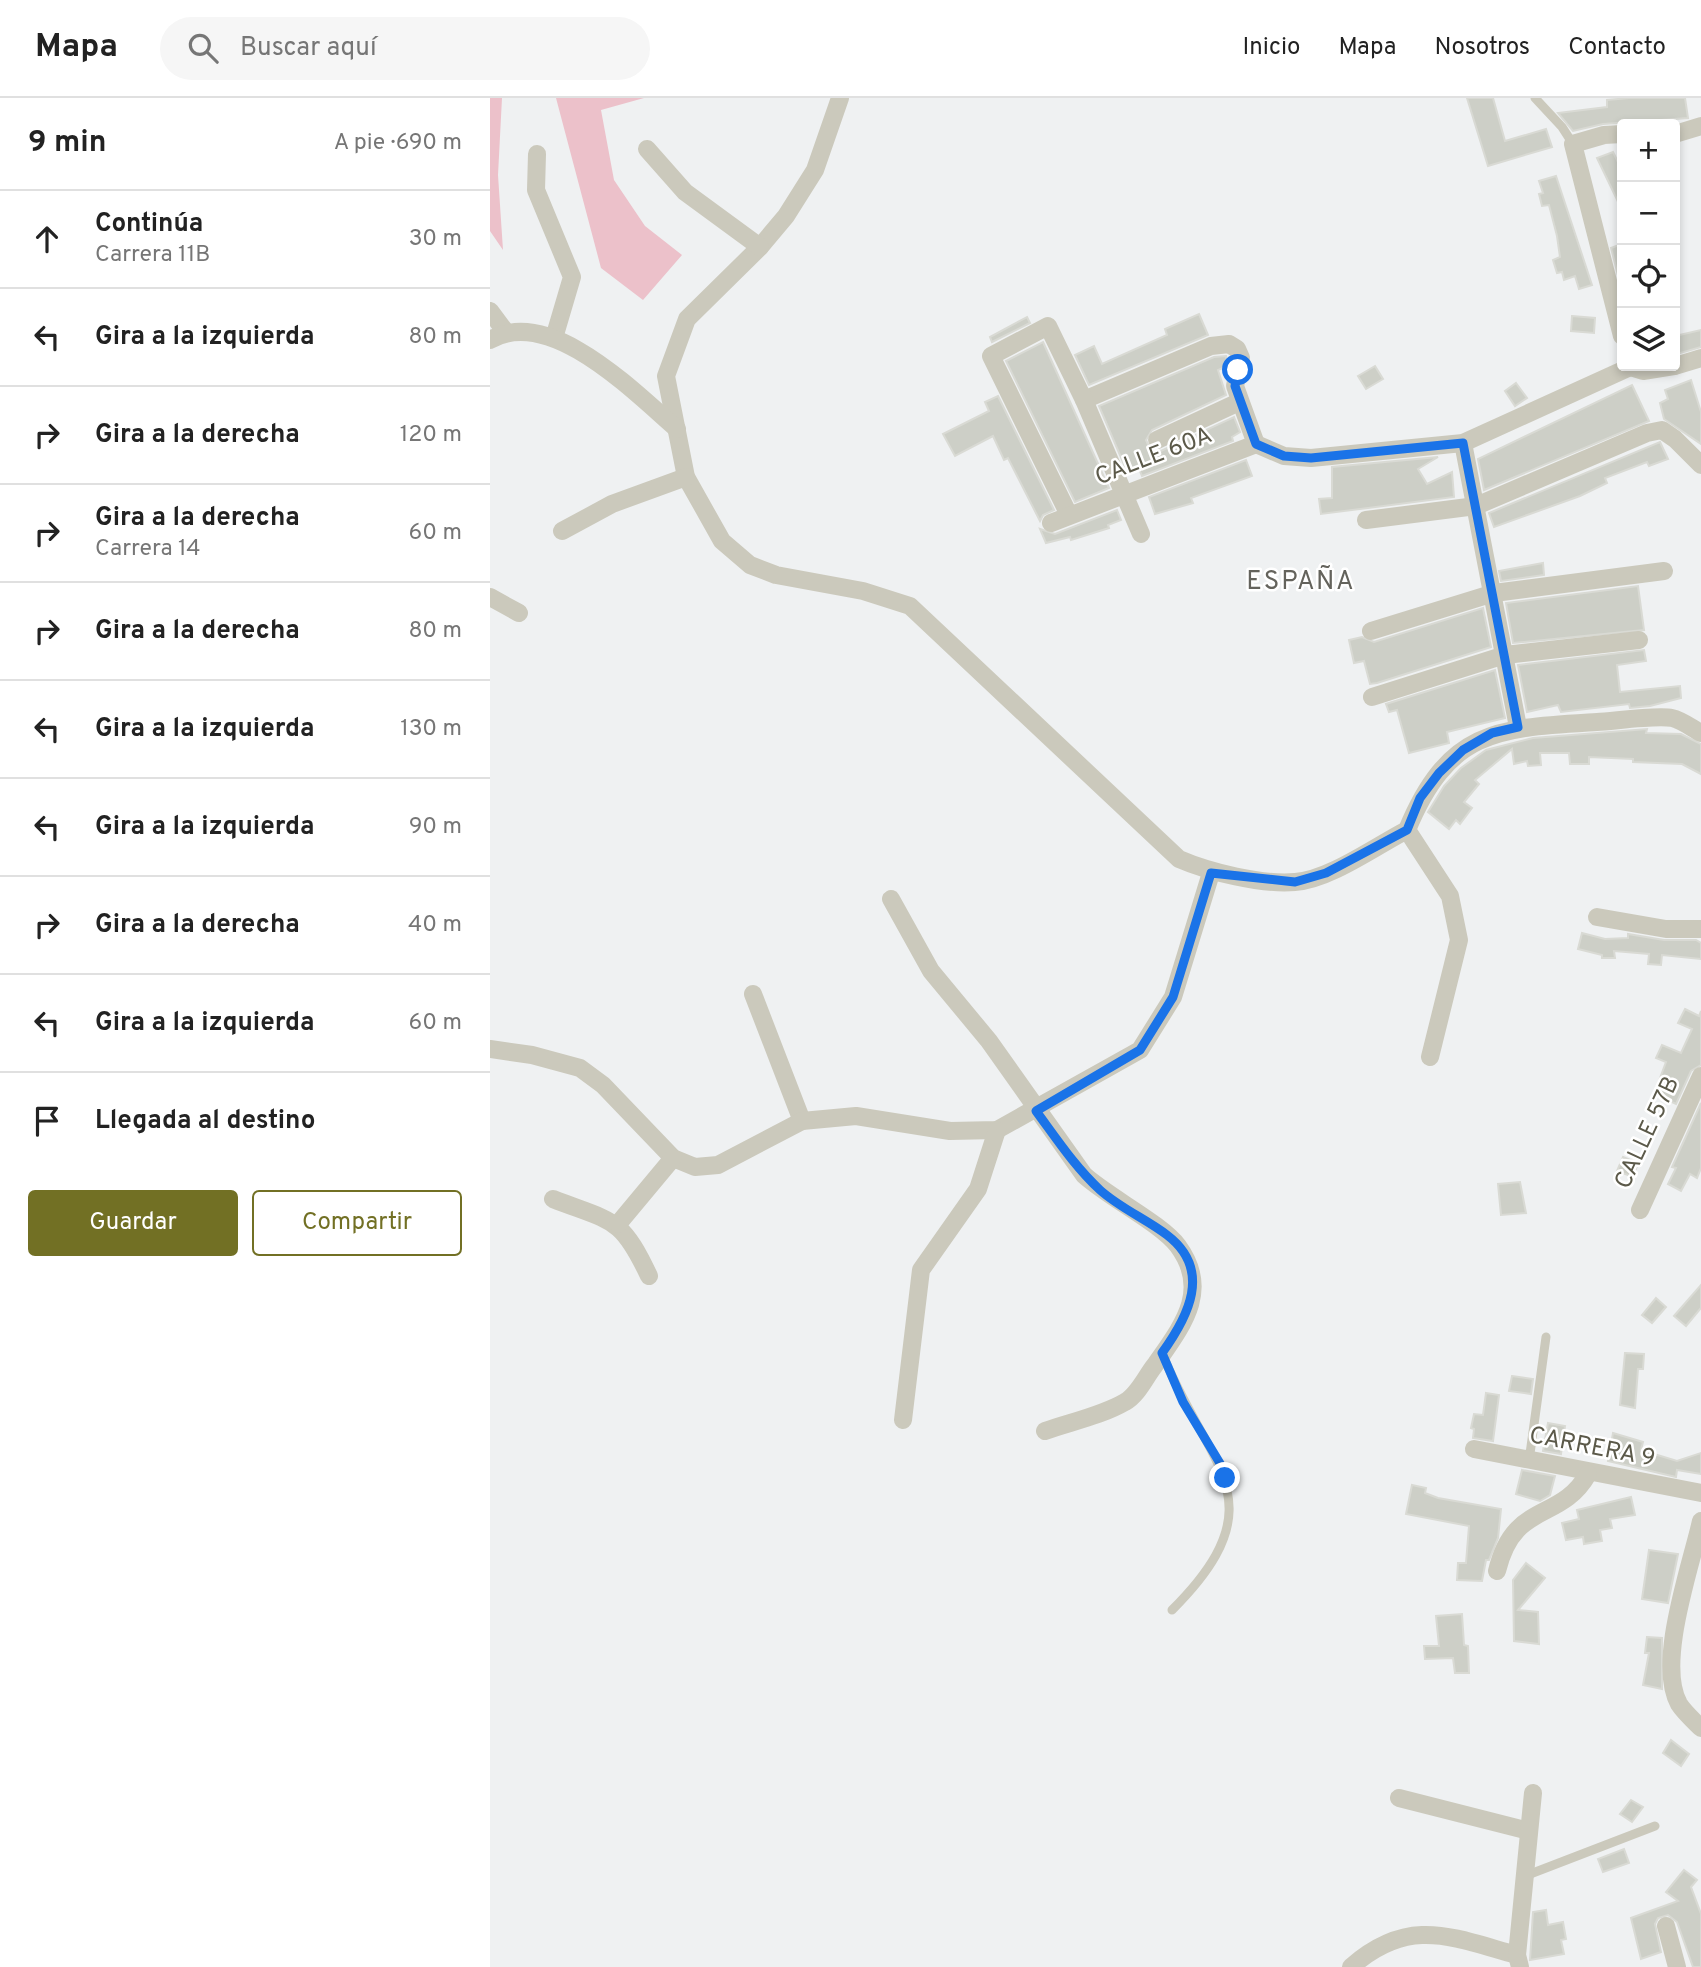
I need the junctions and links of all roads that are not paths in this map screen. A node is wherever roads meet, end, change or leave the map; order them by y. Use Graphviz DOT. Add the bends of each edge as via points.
graph roads {
  1 [pos="841,98"];
  2 [pos="1535,98"];
  3 [pos="1701,126"];
  4 [pos="1680,132"];
  5 [pos="1617,134"];
  6 [pos="1573,145"];
  7 [pos="647,149"];
  8 [pos="537,154"];
  9 [pos="760,247"];
  10 [pos="490,311"];
  11 [pos="1617,317"];
  12 [pos="498,335"];
  13 [pos="554,338"];
  14 [pos="1701,358"];
  15 [pos="1680,364"];
  16 [pos="1619,371"];
  17 [pos="1084,400"];
  18 [pos="1239,402"];
  19 [pos="677,429"];
  20 [pos="1157,440"];
  21 [pos="1463,443"];
  22 [pos="1256,444"];
  23 [pos="1701,465"];
  24 [pos="687,477"];
  25 [pos="1125,495"];
  26 [pos="1476,506"];
  27 [pos="1069,515"];
  28 [pos="1366,520"];
  29 [pos="1051,523"];
  30 [pos="562,531"];
  31 [pos="1141,534"];
  32 [pos="1664,571"];
  33 [pos="1494,593"];
  34 [pos="490,597"];
  35 [pos="519,612"];
  36 [pos="1371,632"];
  37 [pos="1639,640"];
  38 [pos="1505,655"];
  39 [pos="1372,697"];
  40 [pos="1518,727"];
  41 [pos="1701,733"];
  42 [pos="1407,830"];
  43 [pos="1211,873"];
  44 [pos="891,899"];
  45 [pos="1597,917"];
  46 [pos="1701,929"];
  47 [pos="753,995"];
  48 [pos="490,1049"];
  49 [pos="1430,1057"];
  50 [pos="1701,1076"];
  51 [pos="1036,1111"];
  52 [pos="802,1121"];
  53 [pos="997,1130"];
  54 [pos="673,1158"];
  55 [pos="553,1199"];
  56 [pos="1640,1210"];
  57 [pos="618,1224"];
  58 [pos="649,1276"];
  59 [pos="1546,1337"];
  60 [pos="1162,1353"];
  61 [pos="903,1420"];
  62 [pos="1045,1431"];
  63 [pos="1474,1449"];
  64 [pos="1529,1461"];
  65 [pos="1588,1474"];
  66 [pos="1701,1493"];
  67 [pos="1701,1521"];
  68 [pos="1497,1571"];
  69 [pos="1172,1609"];
  70 [pos="1701,1728"];
  71 [pos="1533,1793"];
  72 [pos="1399,1798"];
  73 [pos="1655,1826"];
  74 [pos="1530,1831"];
  75 [pos="1525,1876"];
  76 [pos="1666,1926"];
  77 [pos="1519,1961"];
  78 [pos="1351,1967"];
  79 [pos="1677,1967"];
  1 -- 9 [label="street" via="815,170"];
  2 -- 6 [label="lane"];
  3 -- 4 [label="street"];
  5 -- 6 [label="street"];
  6 -- 11 [label="street"];
  7 -- 9 [label="street" via="685,192"];
  8 -- 13 [label="street" via="536,191 572,277"];
  9 -- 19 [label="street" via="687,319 666,376"];
  10 -- 12 [label="street"];
  12 -- 13 [label="street"];
  13 -- 19 [label="street" via="601,364"];
  14 -- 15 [label="street"];
  16 -- 21 [label="street"];
  17 -- 18 [label="street" via="1211,346 1229,344 1241,358 1235,386"];
  17 -- 25 [label="street"];
  17 -- 27 [label="street" via="1048,326 991,356"];
  18 -- 20 [label="street"];
  18 -- 22 [label="street"];
  19 -- 24 [label="street"];
  21 -- 22 [label="street" via="1311,458 1284,456"];
  21 -- 26 [label="street"];
  22 -- 25 [label="street, CALLE 60A"];
  23 -- 26 [label="street" via="1662,430"];
  24 -- 30 [label="street" via="612,504"];
  24 -- 43 [label="street" via="722,541 750,565 776,575 863,591 910,607 1179,859"];
  25 -- 27 [label="street, CALLE 60A"];
  25 -- 31 [label="street"];
  26 -- 28 [label="street"];
  26 -- 33 [label="street"];
  27 -- 29 [label="street, CALLE 60A"];
  32 -- 33 [label="street"];
  33 -- 36 [label="street"];
  33 -- 38 [label="street"];
  34 -- 35 [label="street"];
  37 -- 38 [label="street"];
  38 -- 39 [label="street"];
  38 -- 40 [label="street"];
  40 -- 41 [label="street" via="1672,718"];
  40 -- 42 [label="street" via="1492,733 1463,750 1420,798"];
  42 -- 43 [label="street" via="1326,873 1295,882"];
  42 -- 49 [label="street" via="1450,896 1459,940"];
  43 -- 51 [label="street" via="1173,997 1140,1050"];
  44 -- 51 [label="street" via="931,971 989,1041"];
  45 -- 46 [label="street" via="1665,929"];
  47 -- 52 [label="street"];
  48 -- 54 [label="street" via="580,1068 603,1085"];
  50 -- 56 [label="street, CALLE 57B"];
  51 -- 53 [label="street"];
  51 -- 60 [label="street" via="1084,1175 1170,1237 1193,1273 1191,1304 1184,1323"];
  52 -- 53 [label="street" via="856,1116 950,1131"];
  52 -- 54 [label="street" via="718,1165 695,1167"];
  53 -- 61 [label="street" via="978,1189 921,1270"];
  54 -- 57 [label="street"];
  55 -- 57 [label="street"];
  57 -- 58 [label="street"];
  59 -- 64 [label="lane"];
  60 -- 62 [label="street" via="1125,1402"];
  60 -- 69 [label="lane" via="1183,1402 1221,1465 1230,1519 1210,1568"];
  63 -- 64 [label="street, CARRERA 9"];
  64 -- 65 [label="street, CARRERA 9"];
  65 -- 66 [label="street, CARRERA 9"];
  65 -- 68 [label="street" via="1580,1488 1526,1519 1502,1548"];
  67 -- 70 [label="street" via="1673,1643 1671,1676 1679,1703"];
  71 -- 74 [label="street"];
  72 -- 74 [label="street"];
  73 -- 75 [label="lane"];
  74 -- 75 [label="street"];
  75 -- 77 [label="street"];
  76 -- 79 [label="street"];
  77 -- 78 [label="street" via="1448,1936 1416,1933 1370,1950"];
}
